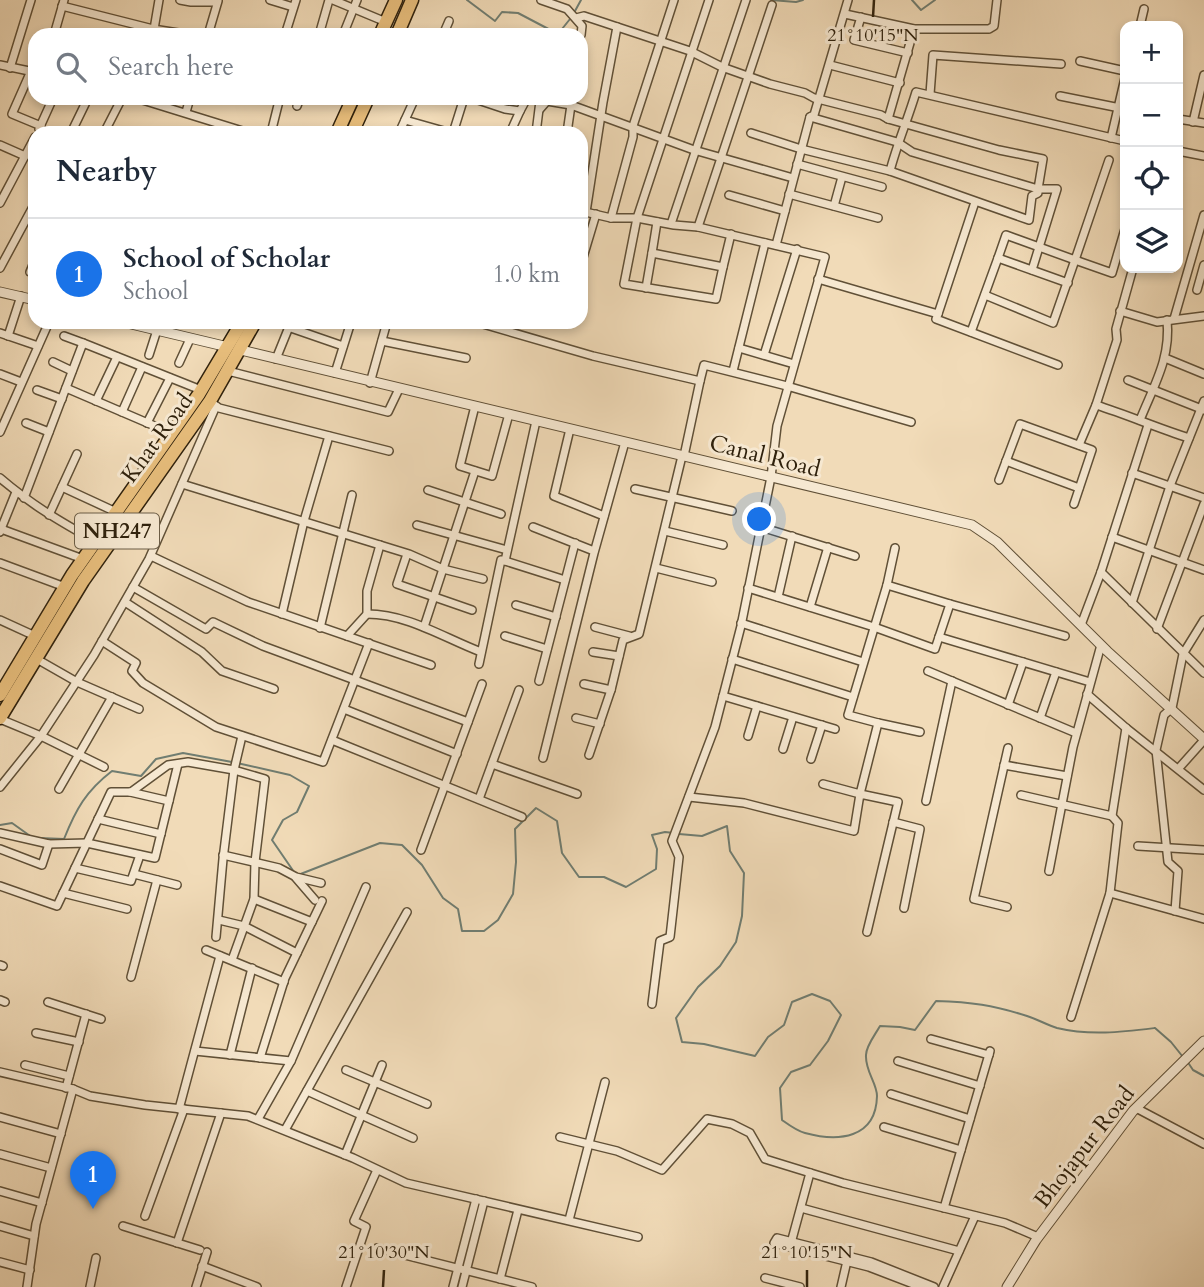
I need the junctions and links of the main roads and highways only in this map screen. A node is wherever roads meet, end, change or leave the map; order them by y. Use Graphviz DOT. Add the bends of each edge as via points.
graph roads {
  1 [pos="396,0"];
  2 [pos="412,0"];
  3 [pos="383,28"];
  4 [pos="400,28"];
  5 [pos="350,105"];
  6 [pos="365,105"];
  7 [pos="340,126"];
  8 [pos="355,126"];
  9 [pos="237,329"];
  10 [pos="250,329"];
  11 [pos="235,349"];
  12 [pos="101,544"];
  13 [pos="40,639"];
  14 [pos="1,693"];
  15 [pos="0,718"];
  1 -- 3 [label="highway"];
  2 -- 4 [label="highway"];
  5 -- 7 [label="highway"];
  6 -- 8 [label="highway"];
  9 -- 11 [label="highway, Khat Road / NH247"];
  10 -- 11 [label="highway, Khat Road / NH247"];
  11 -- 12 [label="highway, Khat Road / NH247" via="116,512"];
  11 -- 12 [label="highway, Khat Road / NH247" via="213,404"];
  12 -- 13 [label="highway, Khat Road / NH247"];
  12 -- 13 [label="highway, Khat Road / NH247" via="83,559 65,587"];
  13 -- 14 [label="highway, Khat Road / NH247"];
  13 -- 15 [label="highway, Khat Road / NH247" via="35,658"];
}
